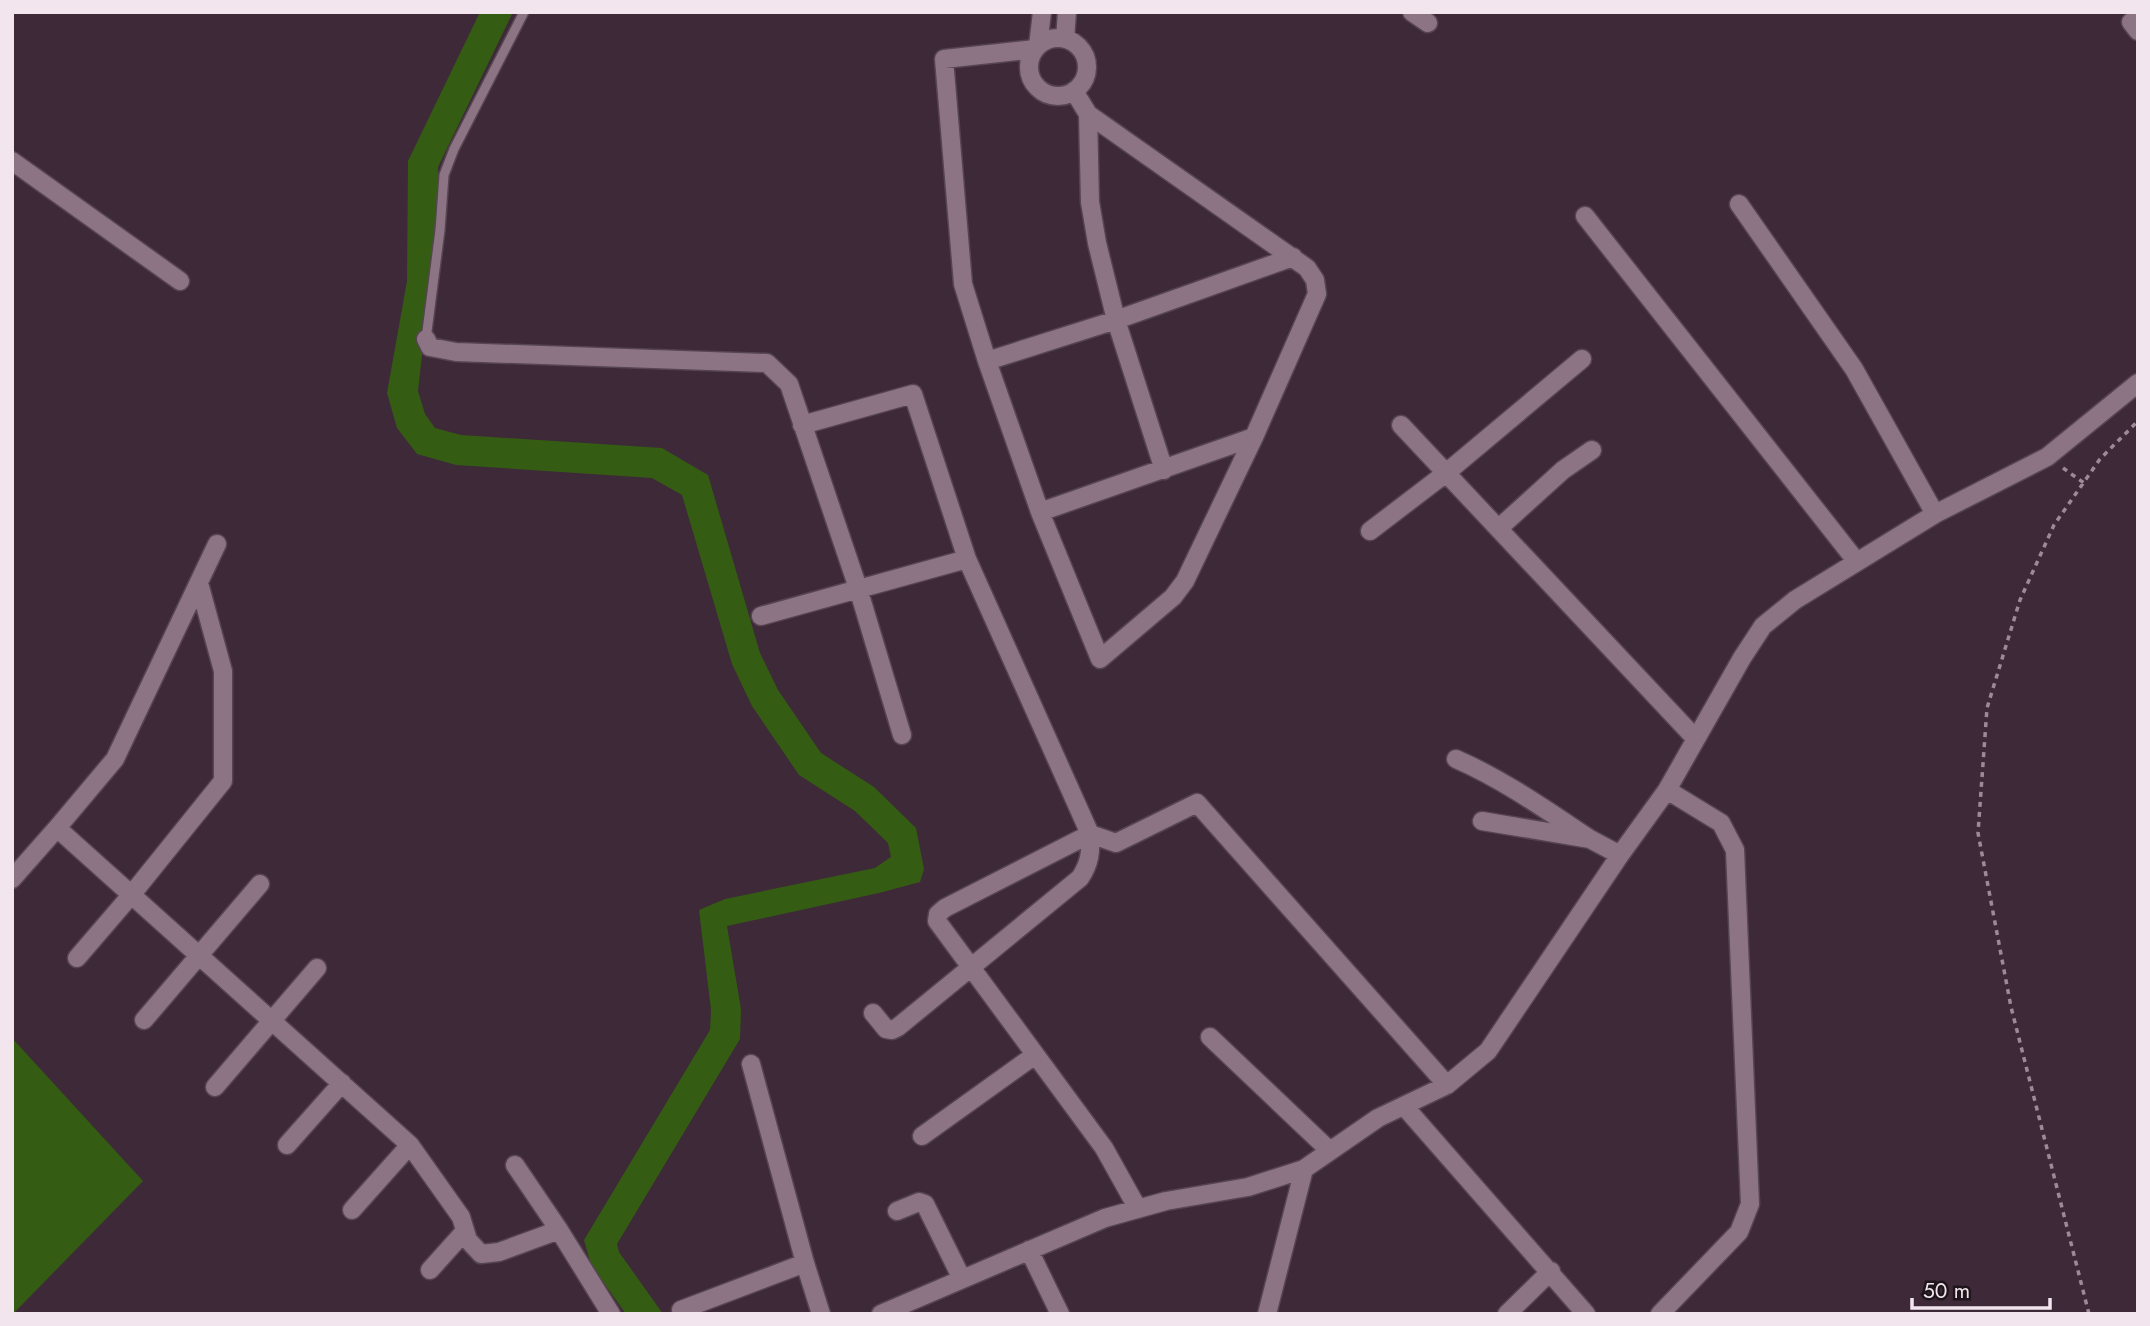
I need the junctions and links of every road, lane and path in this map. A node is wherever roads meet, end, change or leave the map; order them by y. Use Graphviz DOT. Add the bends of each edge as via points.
graph roads {
  1 [pos="524,12"];
  2 [pos="1042,12"];
  3 [pos="1067,12"];
  4 [pos="1412,12"];
  5 [pos="1428,23"];
  6 [pos="1065,39"];
  7 [pos="1036,48"];
  8 [pos="1074,91"];
  9 [pos="1088,114"];
  10 [pos="12,161"];
  11 [pos="1739,204"];
  12 [pos="1585,216"];
  13 [pos="1293,257"];
  14 [pos="180,281"];
  15 [pos="1116,320"];
  16 [pos="426,339"];
  17 [pos="1582,359"];
  18 [pos="987,361"];
  19 [pos="2138,383"];
  20 [pos="2138,421"];
  21 [pos="802,425"];
  22 [pos="1401,425"];
  23 [pos="1254,437"];
  24 [pos="1592,450"];
  25 [pos="2047,457"];
  26 [pos="1164,470"];
  27 [pos="1446,473"];
  28 [pos="2084,483"];
  29 [pos="1040,512"];
  30 [pos="1936,514"];
  31 [pos="1499,528"];
  32 [pos="1370,530"];
  33 [pos="217,544"];
  34 [pos="967,559"];
  35 [pos="1857,562"];
  36 [pos="199,583"];
  37 [pos="858,588"];
  38 [pos="761,616"];
  39 [pos="902,735"];
  40 [pos="1696,738"];
  41 [pos="1455,759"];
  42 [pos="1667,790"];
  43 [pos="1482,821"];
  44 [pos="57,828"];
  45 [pos="1090,834"];
  46 [pos="1590,839"];
  47 [pos="1620,855"];
  48 [pos="12,879"];
  49 [pos="260,884"];
  50 [pos="132,894"];
  51 [pos="200,955"];
  52 [pos="76,958"];
  53 [pos="317,968"];
  54 [pos="972,969"];
  55 [pos="873,1013"];
  56 [pos="145,1020"];
  57 [pos="272,1020"];
  58 [pos="1210,1037"];
  59 [pos="1035,1055"];
  60 [pos="751,1064"];
  61 [pos="341,1083"];
  62 [pos="1447,1086"];
  63 [pos="215,1087"];
  64 [pos="1404,1106"];
  65 [pos="922,1136"];
  66 [pos="287,1145"];
  67 [pos="411,1145"];
  68 [pos="1329,1150"];
  69 [pos="515,1165"];
  70 [pos="1304,1169"];
  71 [pos="1139,1209"];
  72 [pos="352,1210"];
  73 [pos="897,1211"];
  74 [pos="559,1230"];
  75 [pos="465,1231"];
  76 [pos="1029,1250"];
  77 [pos="805,1263"];
  78 [pos="430,1270"];
  79 [pos="1551,1271"];
  80 [pos="962,1279"];
  81 [pos="681,1310"];
  82 [pos="611,1314"];
  83 [pos="821,1314"];
  84 [pos="881,1314"];
  85 [pos="1059,1314"];
  86 [pos="1267,1314"];
  87 [pos="1507,1314"];
  88 [pos="1586,1314"];
  89 [pos="1660,1314"];
  90 [pos="2089,1314"];
  1 -- 16 [label="lane" via="444,175"];
  2 -- 7 [label="street"];
  3 -- 6 [label="street"];
  4 -- 5 [label="street"];
  6 -- 7 [label="street" via="1051,38"];
  6 -- 8 [label="street" via="1079,46 1087,64 1082,83"];
  7 -- 8 [label="street" via="1029,67 1035,84 1049,95"];
  7 -- 18 [label="street" via="944,59 963,284"];
  8 -- 9 [label="street"];
  9 -- 13 [label="street"];
  9 -- 15 [label="street" via="1090,202"];
  10 -- 14 [label="street"];
  11 -- 30 [label="street" via="1854,369"];
  12 -- 35 [label="street"];
  13 -- 15 [label="street"];
  13 -- 23 [label="street" via="1315,280 1317,294"];
  15 -- 18 [label="street"];
  15 -- 26 [label="street"];
  16 -- 21 [label="street" via="430,347 456,352 767,363 789,384"];
  17 -- 27 [label="street"];
  18 -- 29 [label="street"];
  19 -- 25 [label="street"];
  20 -- 28 [label="path" via="2100,459"];
  21 -- 34 [label="street" via="913,394"];
  21 -- 37 [label="street"];
  22 -- 27 [label="street"];
  23 -- 26 [label="street"];
  23 -- 29 [label="street" via="1185,581 1173,597 1100,659"];
  24 -- 31 [label="street"];
  25 -- 28 [label="path"];
  25 -- 30 [label="street"];
  26 -- 29 [label="street"];
  27 -- 31 [label="street"];
  27 -- 32 [label="street"];
  28 -- 90 [label="path" via="2054,526 2020,600 1987,708 1978,833 2011,1007"];
  30 -- 35 [label="street"];
  31 -- 40 [label="street"];
  33 -- 36 [label="street"];
  34 -- 37 [label="street"];
  34 -- 45 [label="street"];
  35 -- 40 [label="street" via="1763,626"];
  36 -- 44 [label="street" via="115,759"];
  36 -- 50 [label="street" via="223,671 223,781"];
  37 -- 38 [label="street"];
  37 -- 39 [label="street"];
  40 -- 42 [label="street"];
  41 -- 46 [label="street" via="1517,790"];
  42 -- 47 [label="street"];
  42 -- 89 [label="street" via="1721,823 1735,850 1750,1204 1739,1232"];
  43 -- 46 [label="street"];
  44 -- 48 [label="street"];
  44 -- 50 [label="street"];
  45 -- 54 [label="street" via="1091,855 1080,878"];
  45 -- 54 [label="street" via="941,911 937,921"];
  45 -- 62 [label="street" via="1115,843 1197,803"];
  46 -- 47 [label="street"];
  47 -- 62 [label="street" via="1489,1051"];
  49 -- 51 [label="street"];
  50 -- 51 [label="street"];
  50 -- 52 [label="street"];
  51 -- 56 [label="street"];
  51 -- 57 [label="street"];
  53 -- 57 [label="street"];
  54 -- 55 [label="street" via="898,1027 886,1029"];
  54 -- 59 [label="street"];
  57 -- 61 [label="street"];
  57 -- 63 [label="street"];
  58 -- 68 [label="street"];
  59 -- 65 [label="street"];
  59 -- 71 [label="street" via="1104,1148"];
  60 -- 77 [label="street"];
  61 -- 66 [label="street"];
  61 -- 67 [label="street"];
  62 -- 64 [label="street"];
  64 -- 68 [label="street"];
  64 -- 79 [label="street"];
  67 -- 72 [label="street"];
  67 -- 75 [label="street" via="461,1217"];
  68 -- 70 [label="street"];
  69 -- 74 [label="street"];
  70 -- 71 [label="street" via="1248,1187"];
  70 -- 86 [label="street"];
  71 -- 76 [label="street"];
  73 -- 80 [label="street" via="925,1204"];
  74 -- 75 [label="street" via="481,1254"];
  74 -- 82 [label="street"];
  75 -- 78 [label="street"];
  76 -- 80 [label="street"];
  76 -- 85 [label="street"];
  77 -- 81 [label="street"];
  77 -- 83 [label="street"];
  79 -- 87 [label="street"];
  79 -- 88 [label="street"];
  80 -- 84 [label="street"];
}
